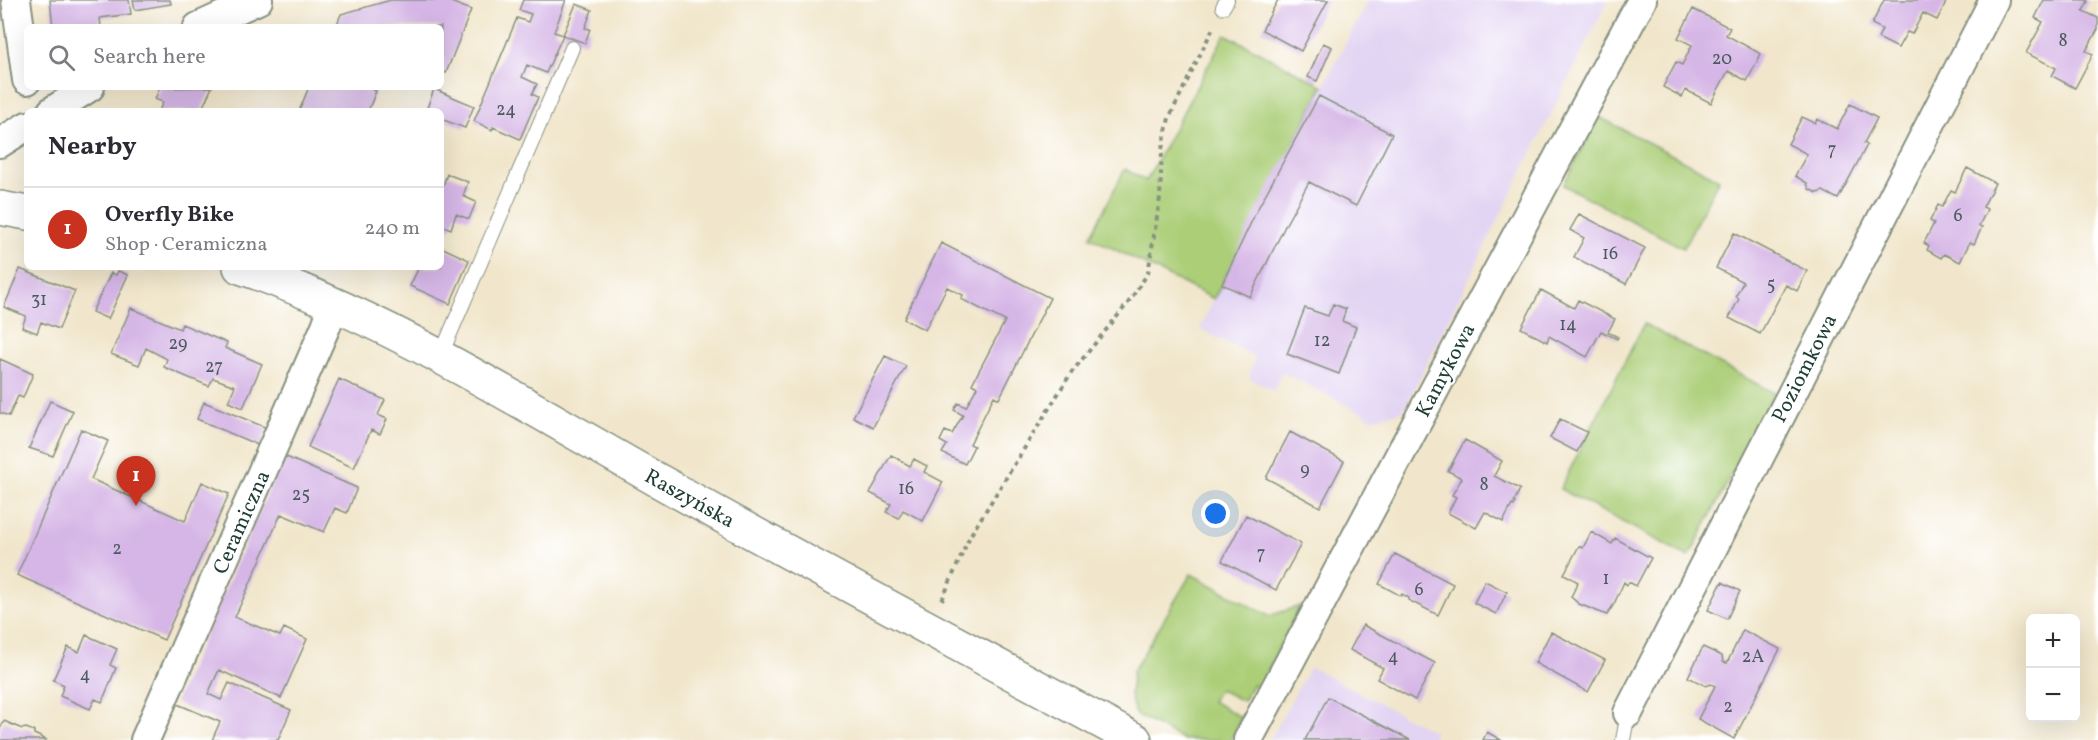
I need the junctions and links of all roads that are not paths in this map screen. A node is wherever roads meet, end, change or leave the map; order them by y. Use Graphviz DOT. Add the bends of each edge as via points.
graph roads {
  1 [pos="16,0"];
  2 [pos="258,0"];
  3 [pos="1642,0"];
  4 [pos="1994,0"];
  5 [pos="205,24"];
  6 [pos="572,48"];
  7 [pos="24,58"];
  8 [pos="28,90"];
  9 [pos="85,90"];
  10 [pos="31,108"];
  11 [pos="57,108"];
  12 [pos="24,128"];
  13 [pos="0,143"];
  14 [pos="0,208"];
  15 [pos="24,212"];
  16 [pos="248,270"];
  17 [pos="334,304"];
  18 [pos="440,357"];
  19 [pos="1625,727"];
  20 [pos="145,740"];
  21 [pos="1135,740"];
  22 [pos="1248,740"];
  1 -- 7 [label="street"];
  2 -- 5 [label="street"];
  3 -- 22 [label="street, Kamykowa"];
  4 -- 19 [label="street, Poziomkowa"];
  6 -- 18 [label="lane"];
  8 -- 10 [label="street"];
  9 -- 11 [label="street"];
  12 -- 13 [label="street"];
  14 -- 15 [label="street"];
  16 -- 17 [label="street, Raszyńska"];
  17 -- 18 [label="street, Raszyńska"];
  17 -- 20 [label="street, Ceramiczna"];
  18 -- 21 [label="street, Raszyńska" via="734,523"];
}
